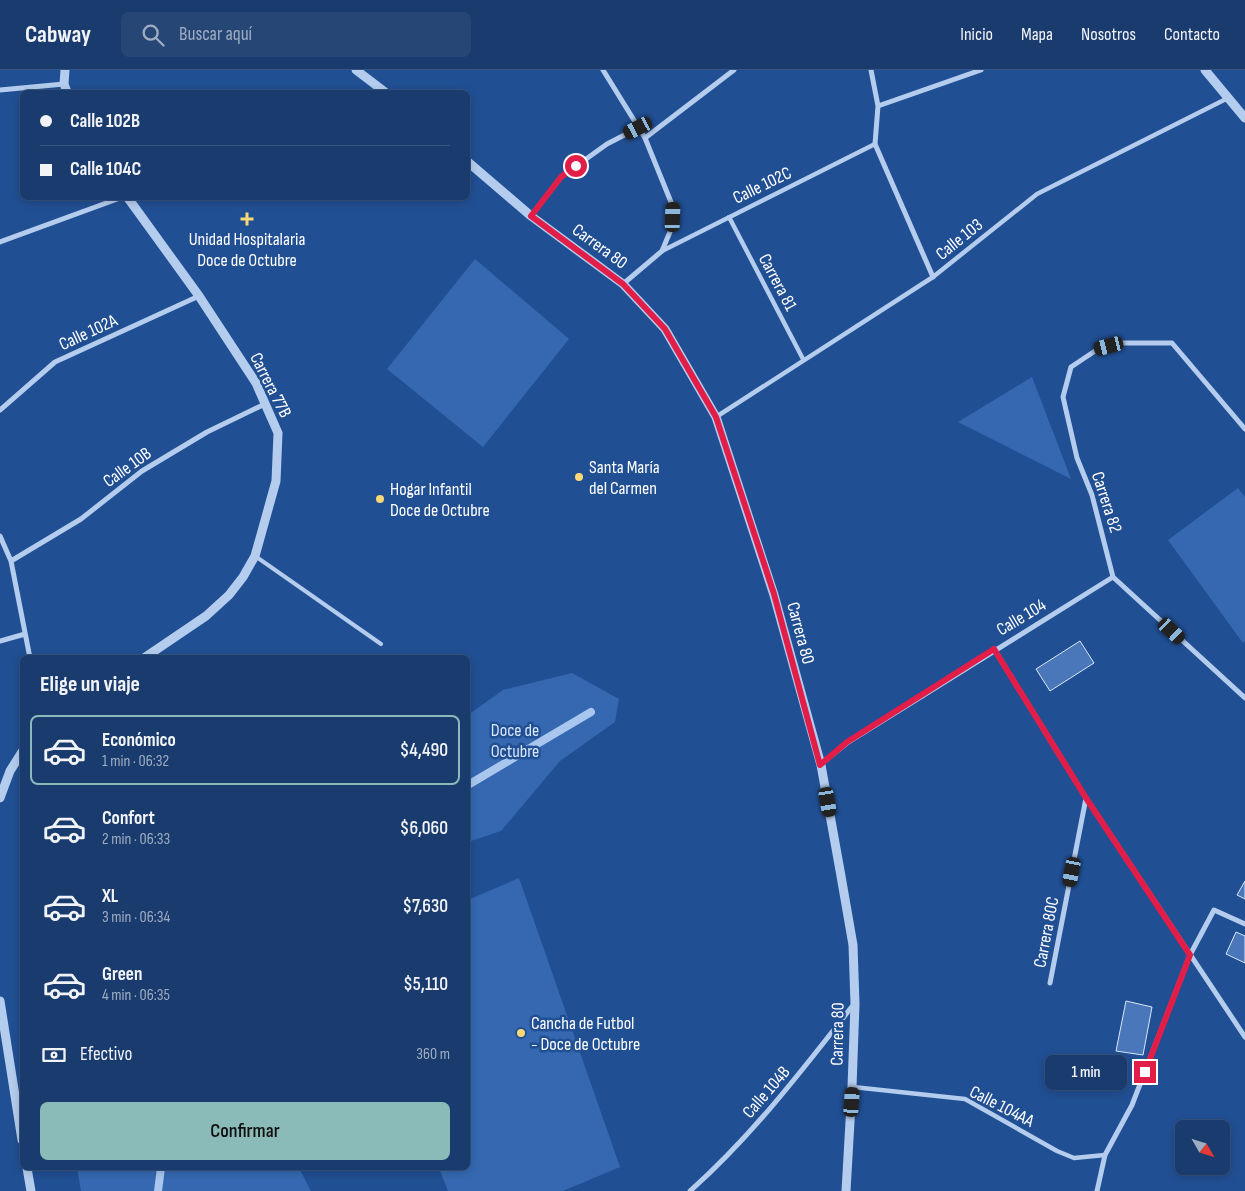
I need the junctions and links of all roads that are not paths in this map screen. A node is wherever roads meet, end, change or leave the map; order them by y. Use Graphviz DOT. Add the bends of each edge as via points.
graph roads {
  1 [pos="65,70"];
  2 [pos="356,70"];
  3 [pos="603,70"];
  4 [pos="734,70"];
  5 [pos="871,70"];
  6 [pos="981,70"];
  7 [pos="1205,70"];
  8 [pos="65,88"];
  9 [pos="0,90"];
  10 [pos="382,90"];
  11 [pos="1228,98"];
  12 [pos="878,106"];
  13 [pos="1245,118"];
  14 [pos="638,128"];
  15 [pos="645,138"];
  16 [pos="875,144"];
  17 [pos="470,164"];
  18 [pos="115,200"];
  19 [pos="129,200"];
  20 [pos="531,216"];
  21 [pos="729,217"];
  22 [pos="0,242"];
  23 [pos="662,251"];
  24 [pos="933,277"];
  25 [pos="623,284"];
  26 [pos="199,296"];
  27 [pos="803,359"];
  28 [pos="265,404"];
  29 [pos="0,410"];
  30 [pos="716,417"];
  31 [pos="1245,429"];
  32 [pos="0,536"];
  33 [pos="255,556"];
  34 [pos="11,561"];
  35 [pos="1113,577"];
  36 [pos="25,634"];
  37 [pos="0,641"];
  38 [pos="381,644"];
  39 [pos="994,649"];
  40 [pos="29,655"];
  41 [pos="148,655"];
  42 [pos="1245,698"];
  43 [pos="20,755"];
  44 [pos="820,765"];
  45 [pos="0,798"];
  46 [pos="1086,798"];
  47 [pos="1245,924"];
  48 [pos="1190,955"];
  49 [pos="1050,984"];
  50 [pos="0,1001"];
  51 [pos="855,1004"];
  52 [pos="1245,1037"];
  53 [pos="852,1087"];
  54 [pos="20,1127"];
  55 [pos="1106,1155"];
  56 [pos="27,1170"];
  57 [pos="31,1191"];
  58 [pos="690,1191"];
  59 [pos="846,1191"];
  60 [pos="1098,1191"];
  1 -- 8 [label="street"];
  2 -- 10 [label="street"];
  3 -- 14 [label="street"];
  4 -- 15 [label="street"];
  5 -- 12 [label="street"];
  6 -- 12 [label="street"];
  7 -- 11 [label="street"];
  8 -- 9 [label="street"];
  11 -- 13 [label="street"];
  11 -- 24 [label="street, Calle 103" via="1037,194"];
  12 -- 16 [label="street"];
  14 -- 15 [label="street"];
  14 -- 20 [label="street" via="607,144 561,177"];
  15 -- 23 [label="street" via="673,207 672,227"];
  16 -- 21 [label="street, Calle 102C"];
  16 -- 24 [label="street"];
  17 -- 20 [label="street, Carrera 80"];
  18 -- 22 [label="street"];
  19 -- 26 [label="street, Carrera 77B"];
  20 -- 25 [label="street, Carrera 80"];
  21 -- 23 [label="street, Calle 102C"];
  21 -- 27 [label="street, Carrera 81"];
  23 -- 25 [label="street"];
  24 -- 27 [label="street, Calle 103"];
  25 -- 30 [label="street, Carrera 80" via="665,329"];
  26 -- 28 [label="street, Carrera 77B" via="256,383"];
  26 -- 29 [label="street, Calle 102A" via="56,362"];
  27 -- 30 [label="street, Calle 103"];
  28 -- 33 [label="street, Carrera 77B" via="278,434 276,481"];
  28 -- 34 [label="street, Calle 10B" via="207,432 142,471 81,519"];
  30 -- 44 [label="street, Carrera 80" via="774,594"];
  31 -- 35 [label="street, Carrera 82" via="1172,343 1119,343 1098,349 1071,367 1064,397 1077,458 1092,495"];
  32 -- 34 [label="street"];
  33 -- 38 [label="lane"];
  33 -- 41 [label="street, Carrera 77B" via="244,577 212,611"];
  34 -- 36 [label="street"];
  35 -- 39 [label="street, Calle 104"];
  35 -- 42 [label="street"];
  36 -- 37 [label="street"];
  36 -- 40 [label="street"];
  39 -- 44 [label="street, Calle 104" via="847,742"];
  39 -- 46 [label="street"];
  43 -- 45 [label="street"];
  44 -- 51 [label="street, Carrera 80" via="852,945"];
  46 -- 48 [label="street"];
  46 -- 49 [label="street, Carrera 80C"];
  47 -- 48 [label="street" via="1214,910"];
  48 -- 52 [label="street"];
  48 -- 55 [label="street" via="1132,1105"];
  50 -- 54 [label="street"];
  51 -- 53 [label="street, Carrera 80"];
  51 -- 58 [label="street, Calle 104B" via="768,1112"];
  53 -- 55 [label="street, Calle 104AA" via="965,1099 1074,1158"];
  53 -- 59 [label="street, Carrera 80"];
  55 -- 60 [label="street"];
  56 -- 57 [label="street"];
}
